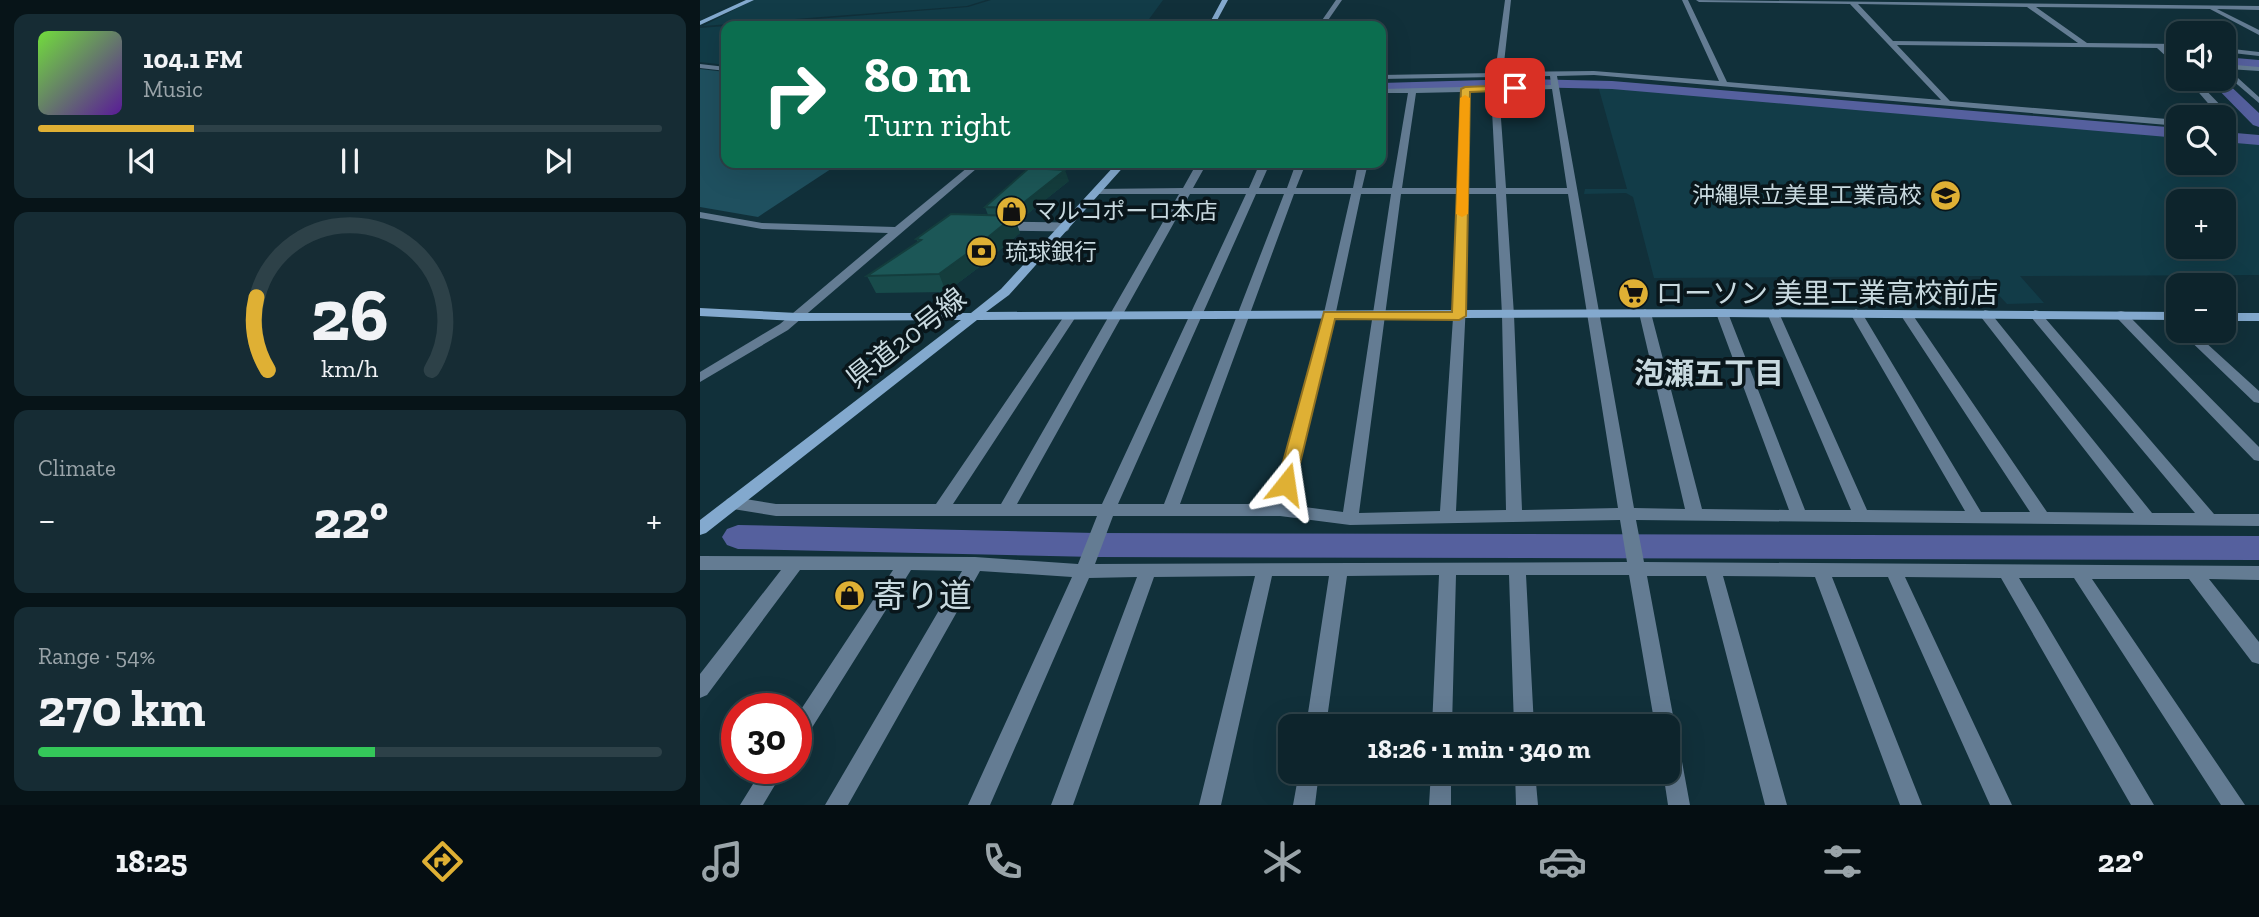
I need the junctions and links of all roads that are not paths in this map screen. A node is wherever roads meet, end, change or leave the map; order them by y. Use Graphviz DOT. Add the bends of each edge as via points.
graph roads {
  1 [pos="751,0"];
  2 [pos="1225,0"];
  3 [pos="1339,0"];
  4 [pos="1508,0"];
  5 [pos="1685,0"];
  6 [pos="1699,0"];
  7 [pos="2022,0"];
  8 [pos="2193,0"];
  9 [pos="1852,1"];
  10 [pos="2029,5"];
  11 [pos="2208,7"];
  12 [pos="2259,8"];
  13 [pos="1214,21"];
  14 [pos="1324,21"];
  15 [pos="700,23"];
  16 [pos="2259,33"];
  17 [pos="1893,43"];
  18 [pos="2084,44"];
  19 [pos="2159,46"];
  20 [pos="2166,46"];
  21 [pos="2236,51"];
  22 [pos="2166,53"];
  23 [pos="2259,54"];
  24 [pos="700,66"];
  25 [pos="721,68"];
  26 [pos="2236,69"];
  27 [pos="2259,69"];
  28 [pos="1499,73"];
  29 [pos="2236,75"];
  30 [pos="1386,77"];
  31 [pos="2236,79"];
  32 [pos="1554,80"];
  33 [pos="1724,83"];
  34 [pos="2259,88"];
  35 [pos="1465,89"];
  36 [pos="1495,89"];
  37 [pos="1412,90"];
  38 [pos="1386,91"];
  39 [pos="2202,91"];
  40 [pos="1946,101"];
  41 [pos="2259,101"];
  42 [pos="2216,105"];
  43 [pos="2166,122"];
  44 [pos="972,168"];
  45 [pos="1118,168"];
  46 [pos="1199,168"];
  47 [pos="1263,168"];
  48 [pos="1299,168"];
  49 [pos="1362,168"];
  50 [pos="1098,191"];
  51 [pos="1573,191"];
  52 [pos="1185,192"];
  53 [pos="1252,192"];
  54 [pos="1290,192"];
  55 [pos="1357,192"];
  56 [pos="1397,192"];
  57 [pos="1463,192"];
  58 [pos="1501,192"];
  59 [pos="700,215"];
  60 [pos="994,225"];
  61 [pos="1065,227"];
  62 [pos="898,230"];
  63 [pos="700,312"];
  64 [pos="1644,313"];
  65 [pos="1722,313"];
  66 [pos="1773,313"];
  67 [pos="1856,313"];
  68 [pos="1118,314"];
  69 [pos="1593,314"];
  70 [pos="1906,314"];
  71 [pos="1985,314"];
  72 [pos="2035,314"];
  73 [pos="1071,315"];
  74 [pos="1198,315"];
  75 [pos="1245,315"];
  76 [pos="1329,315"];
  77 [pos="1377,315"];
  78 [pos="1507,315"];
  79 [pos="976,316"];
  80 [pos="1459,316"];
  81 [pos="2121,316"];
  82 [pos="797,317"];
  83 [pos="2236,317"];
  84 [pos="2166,318"];
  85 [pos="2258,318"];
  86 [pos="2199,343"];
  87 [pos="700,378"];
  88 [pos="2259,399"];
  89 [pos="2259,456"];
  90 [pos="733,503"];
  91 [pos="1108,508"];
  92 [pos="941,510"];
  93 [pos="1006,510"];
  94 [pos="1280,510"];
  95 [pos="1169,511"];
  96 [pos="1627,515"];
  97 [pos="1695,515"];
  98 [pos="1799,516"];
  99 [pos="1862,516"];
  100 [pos="1514,517"];
  101 [pos="1976,517"];
  102 [pos="1448,518"];
  103 [pos="2042,518"];
  104 [pos="1350,519"];
  105 [pos="2148,519"];
  106 [pos="2210,520"];
  107 [pos="2259,520"];
  108 [pos="700,529"];
  109 [pos="700,563"];
  110 [pos="796,563"];
  111 [pos="906,564"];
  112 [pos="975,564"];
  113 [pos="1517,568"];
  114 [pos="1448,569"];
  115 [pos="1637,569"];
  116 [pos="1265,570"];
  117 [pos="1339,570"];
  118 [pos="1713,570"];
  119 [pos="1082,571"];
  120 [pos="1148,571"];
  121 [pos="1821,571"];
  122 [pos="2006,571"];
  123 [pos="2078,571"];
  124 [pos="1894,572"];
  125 [pos="2193,572"];
  126 [pos="2259,573"];
  127 [pos="2259,656"];
  128 [pos="700,689"];
  129 [pos="812,710"];
  130 [pos="1318,714"];
  131 [pos="1442,714"];
  132 [pos="1523,714"];
  133 [pos="1663,714"];
  134 [pos="765,784"];
  135 [pos="1307,784"];
  136 [pos="1441,784"];
  137 [pos="1526,784"];
  138 [pos="1675,784"];
  139 [pos="751,805"];
  140 [pos="836,805"];
  141 [pos="979,805"];
  142 [pos="1062,805"];
  143 [pos="1210,805"];
  144 [pos="1304,805"];
  145 [pos="1440,805"];
  146 [pos="1527,805"];
  147 [pos="1679,805"];
  148 [pos="1776,805"];
  149 [pos="1911,805"];
  150 [pos="2001,805"];
  151 [pos="2143,805"];
  152 [pos="2234,805"];
  1 -- 15 [label="street"];
  2 -- 13 [label="street"];
  3 -- 14 [label="street"];
  4 -- 28 [label="street"];
  5 -- 33 [label="street"];
  6 -- 9 [label="street"];
  7 -- 10 [label="street"];
  8 -- 11 [label="street"];
  9 -- 10 [label="street"];
  9 -- 17 [label="street"];
  10 -- 11 [label="street"];
  10 -- 18 [label="street"];
  11 -- 12 [label="street"];
  11 -- 16 [label="street"];
  17 -- 18 [label="street"];
  17 -- 40 [label="street"];
  18 -- 19 [label="street"];
  19 -- 20 [label="street"];
  19 -- 22 [label="street"];
  21 -- 23 [label="street"];
  24 -- 25 [label="street"];
  26 -- 27 [label="street"];
  28 -- 30 [label="street"];
  28 -- 32 [label="street"];
  29 -- 34 [label="street"];
  31 -- 41 [label="street"];
  32 -- 33 [label="street" via="1594,73"];
  32 -- 36 [label="street"];
  32 -- 51 [label="street"];
  33 -- 40 [label="street"];
  35 -- 36 [label="street"];
  35 -- 37 [label="street"];
  35 -- 57 [label="street"];
  36 -- 58 [label="street"];
  37 -- 38 [label="street"];
  37 -- 56 [label="street"];
  39 -- 42 [label="street"];
  40 -- 43 [label="street"];
  44 -- 62 [label="street"];
  45 -- 50 [label="street, 県道20号線"];
  46 -- 52 [label="street"];
  47 -- 53 [label="street"];
  48 -- 54 [label="street"];
  49 -- 55 [label="street"];
  50 -- 52 [label="street"];
  50 -- 61 [label="street, 県道20号線"];
  51 -- 58 [label="street"];
  51 -- 69 [label="street"];
  52 -- 53 [label="street"];
  52 -- 68 [label="street"];
  53 -- 54 [label="street"];
  53 -- 74 [label="street"];
  54 -- 55 [label="street"];
  54 -- 75 [label="street"];
  55 -- 56 [label="street"];
  55 -- 76 [label="street"];
  56 -- 57 [label="street"];
  56 -- 77 [label="street"];
  57 -- 58 [label="street"];
  57 -- 80 [label="street"];
  58 -- 78 [label="street"];
  59 -- 62 [label="street" via="762,226"];
  60 -- 61 [label="lane"];
  61 -- 79 [label="street, 県道20号線" via="1005,292"];
  62 -- 82 [label="street"];
  63 -- 82 [label="street"];
  64 -- 65 [label="street"];
  64 -- 69 [label="street"];
  64 -- 97 [label="street"];
  65 -- 66 [label="street"];
  65 -- 98 [label="street"];
  66 -- 67 [label="street"];
  66 -- 99 [label="street"];
  67 -- 70 [label="street"];
  67 -- 101 [label="street"];
  68 -- 73 [label="street"];
  68 -- 74 [label="street"];
  68 -- 93 [label="street"];
  69 -- 78 [label="street"];
  69 -- 96 [label="street"];
  70 -- 71 [label="street"];
  70 -- 103 [label="street"];
  71 -- 72 [label="street"];
  71 -- 105 [label="street"];
  72 -- 81 [label="street"];
  72 -- 106 [label="street"];
  73 -- 79 [label="street"];
  73 -- 92 [label="street"];
  74 -- 75 [label="street"];
  74 -- 91 [label="street"];
  75 -- 76 [label="street"];
  75 -- 95 [label="street"];
  76 -- 77 [label="street"];
  76 -- 94 [label="street"];
  77 -- 80 [label="street"];
  77 -- 104 [label="street"];
  78 -- 80 [label="street"];
  78 -- 100 [label="street"];
  79 -- 82 [label="street"];
  79 -- 90 [label="street, 県道20号線"];
  80 -- 102 [label="street"];
  81 -- 84 [label="street"];
  81 -- 89 [label="street"];
  82 -- 87 [label="street"];
  83 -- 85 [label="street"];
  86 -- 88 [label="street"];
  90 -- 92 [label="street" via="776,510"];
  90 -- 108 [label="street, 県道20号線"];
  91 -- 93 [label="street"];
  91 -- 95 [label="street"];
  91 -- 119 [label="street"];
  92 -- 93 [label="street"];
  94 -- 95 [label="street"];
  94 -- 104 [label="street"];
  96 -- 97 [label="street"];
  96 -- 100 [label="street"];
  96 -- 115 [label="street"];
  97 -- 98 [label="street"];
  98 -- 99 [label="street"];
  99 -- 101 [label="street"];
  100 -- 102 [label="street"];
  101 -- 103 [label="street"];
  102 -- 104 [label="street"];
  103 -- 105 [label="street"];
  105 -- 106 [label="street"];
  106 -- 107 [label="street"];
  109 -- 110 [label="street"];
  110 -- 111 [label="street"];
  110 -- 128 [label="street"];
  111 -- 112 [label="street"];
  111 -- 129 [label="street"];
  112 -- 119 [label="street"];
  112 -- 140 [label="street"];
  113 -- 114 [label="street"];
  113 -- 115 [label="street"];
  113 -- 132 [label="street"];
  114 -- 117 [label="street"];
  114 -- 131 [label="street"];
  115 -- 118 [label="street"];
  115 -- 133 [label="street"];
  116 -- 117 [label="street"];
  116 -- 120 [label="street"];
  116 -- 143 [label="street"];
  117 -- 130 [label="street"];
  118 -- 121 [label="street"];
  118 -- 148 [label="street"];
  119 -- 120 [label="street"];
  119 -- 141 [label="street"];
  120 -- 142 [label="street"];
  121 -- 124 [label="street"];
  121 -- 149 [label="street"];
  122 -- 123 [label="street"];
  122 -- 124 [label="street"];
  122 -- 151 [label="street"];
  123 -- 125 [label="street"];
  123 -- 152 [label="street"];
  124 -- 150 [label="street"];
  125 -- 126 [label="street"];
  125 -- 127 [label="street"];
  134 -- 139 [label="street"];
  135 -- 144 [label="street"];
  136 -- 145 [label="street"];
  137 -- 146 [label="street"];
  138 -- 147 [label="street"];
}
